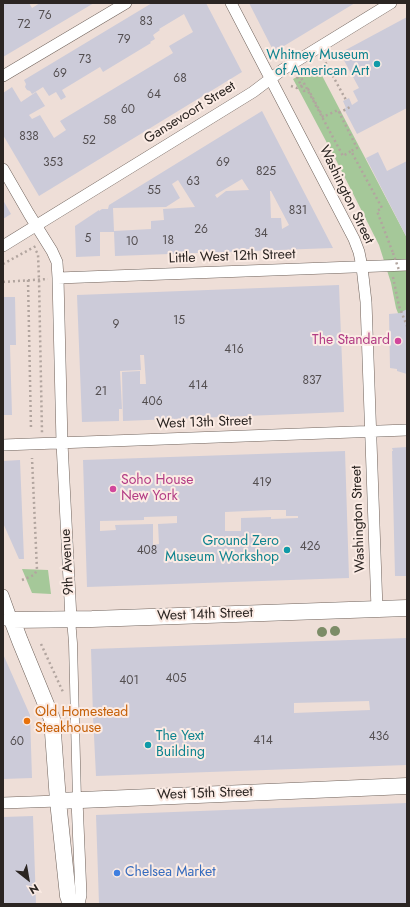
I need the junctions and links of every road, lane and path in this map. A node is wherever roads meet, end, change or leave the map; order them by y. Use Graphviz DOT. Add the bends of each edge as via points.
graph roads {
  1 [pos="126,3"];
  2 [pos="231,3"];
  3 [pos="391,3"];
  4 [pos="322,57"];
  5 [pos="299,74"];
  6 [pos="3,76"];
  7 [pos="297,77"];
  8 [pos="271,78"];
  9 [pos="305,84"];
  10 [pos="291,86"];
  11 [pos="346,100"];
  12 [pos="349,106"];
  13 [pos="339,113"];
  14 [pos="352,151"];
  15 [pos="3,169"];
  16 [pos="36,225"];
  17 [pos="31,241"];
  18 [pos="38,245"];
  19 [pos="3,246"];
  20 [pos="34,247"];
  21 [pos="3,264"];
  22 [pos="407,265"];
  23 [pos="362,267"];
  24 [pos="58,278"];
  25 [pos="28,280"];
  26 [pos="39,280"];
  27 [pos="3,282"];
  28 [pos="407,326"];
  29 [pos="31,429"];
  30 [pos="407,430"];
  31 [pos="371,432"];
  32 [pos="42,434"];
  33 [pos="62,443"];
  34 [pos="3,445"];
  35 [pos="32,458"];
  36 [pos="22,580"];
  37 [pos="3,595"];
  38 [pos="407,608"];
  39 [pos="377,609"];
  40 [pos="71,619"];
  41 [pos="8,620"];
  42 [pos="41,644"];
  43 [pos="63,692"];
  44 [pos="407,786"];
  45 [pos="77,800"];
  46 [pos="58,801"];
  47 [pos="3,803"];
  48 [pos="71,904"];
  49 [pos="79,904"];
  1 -- 6 [label="street"];
  2 -- 8 [label="street, Washington Street"];
  3 -- 8 [label="street, Gansevoort Street"];
  4 -- 11 [label="path"];
  5 -- 9 [label="path"];
  7 -- 13 [label="path, bridge" via="304,91 308,89 323,117 338,110"];
  8 -- 16 [label="street, Gansevoort Street" via="253,92"];
  8 -- 23 [label="street, Washington Street" via="354,239"];
  9 -- 10 [label="path" via="297,88"];
  9 -- 14 [label="path" via="343,156"];
  12 -- 13 [label="path" via="350,108"];
  13 -- 14 [label="path, bridge" via="357,148"];
  14 -- 28 [label="path, bridge" via="382,208 377,211 399,270 393,278 399,306"];
  15 -- 16 [label="street, 9th Avenue"];
  16 -- 19 [label="street, Gansevoort Street"];
  16 -- 24 [label="street, 9th Avenue" via="56,258"];
  17 -- 20 [label="path"];
  18 -- 20 [label="path"];
  20 -- 21 [label="path"];
  20 -- 26 [label="path" via="38,254"];
  22 -- 23 [label="street, Little West 12th Street"];
  23 -- 24 [label="street, Little West 12th Street"];
  23 -- 31 [label="street, Washington Street" via="366,302"];
  24 -- 26 [label="path"];
  24 -- 33 [label="street, 9th Avenue"];
  25 -- 26 [label="path"];
  25 -- 27 [label="path"];
  25 -- 29 [label="path"];
  26 -- 32 [label="path"];
  30 -- 31 [label="street, West 13th Street"];
  31 -- 33 [label="street, West 13th Street"];
  31 -- 39 [label="street, Washington Street"];
  33 -- 34 [label="street, West 13th Street"];
  33 -- 40 [label="street, 9th Avenue"];
  35 -- 36 [label="path" via="37,570"];
  37 -- 41 [label="street"];
  38 -- 39 [label="main road, West 14th Street"];
  39 -- 40 [label="main road, West 14th Street"];
  40 -- 41 [label="main road, West 14th Street"];
  40 -- 45 [label="street, 9th Avenue"];
  41 -- 46 [label="main road" via="20,641 52,719"];
  42 -- 43 [label="path"];
  44 -- 45 [label="main road, West 15th Street"];
  45 -- 46 [label="main road, West 15th Street"];
  45 -- 49 [label="street, 9th Avenue" via="81,895"];
  46 -- 47 [label="street, West 15th Street"];
  46 -- 48 [label="main road"];
}
